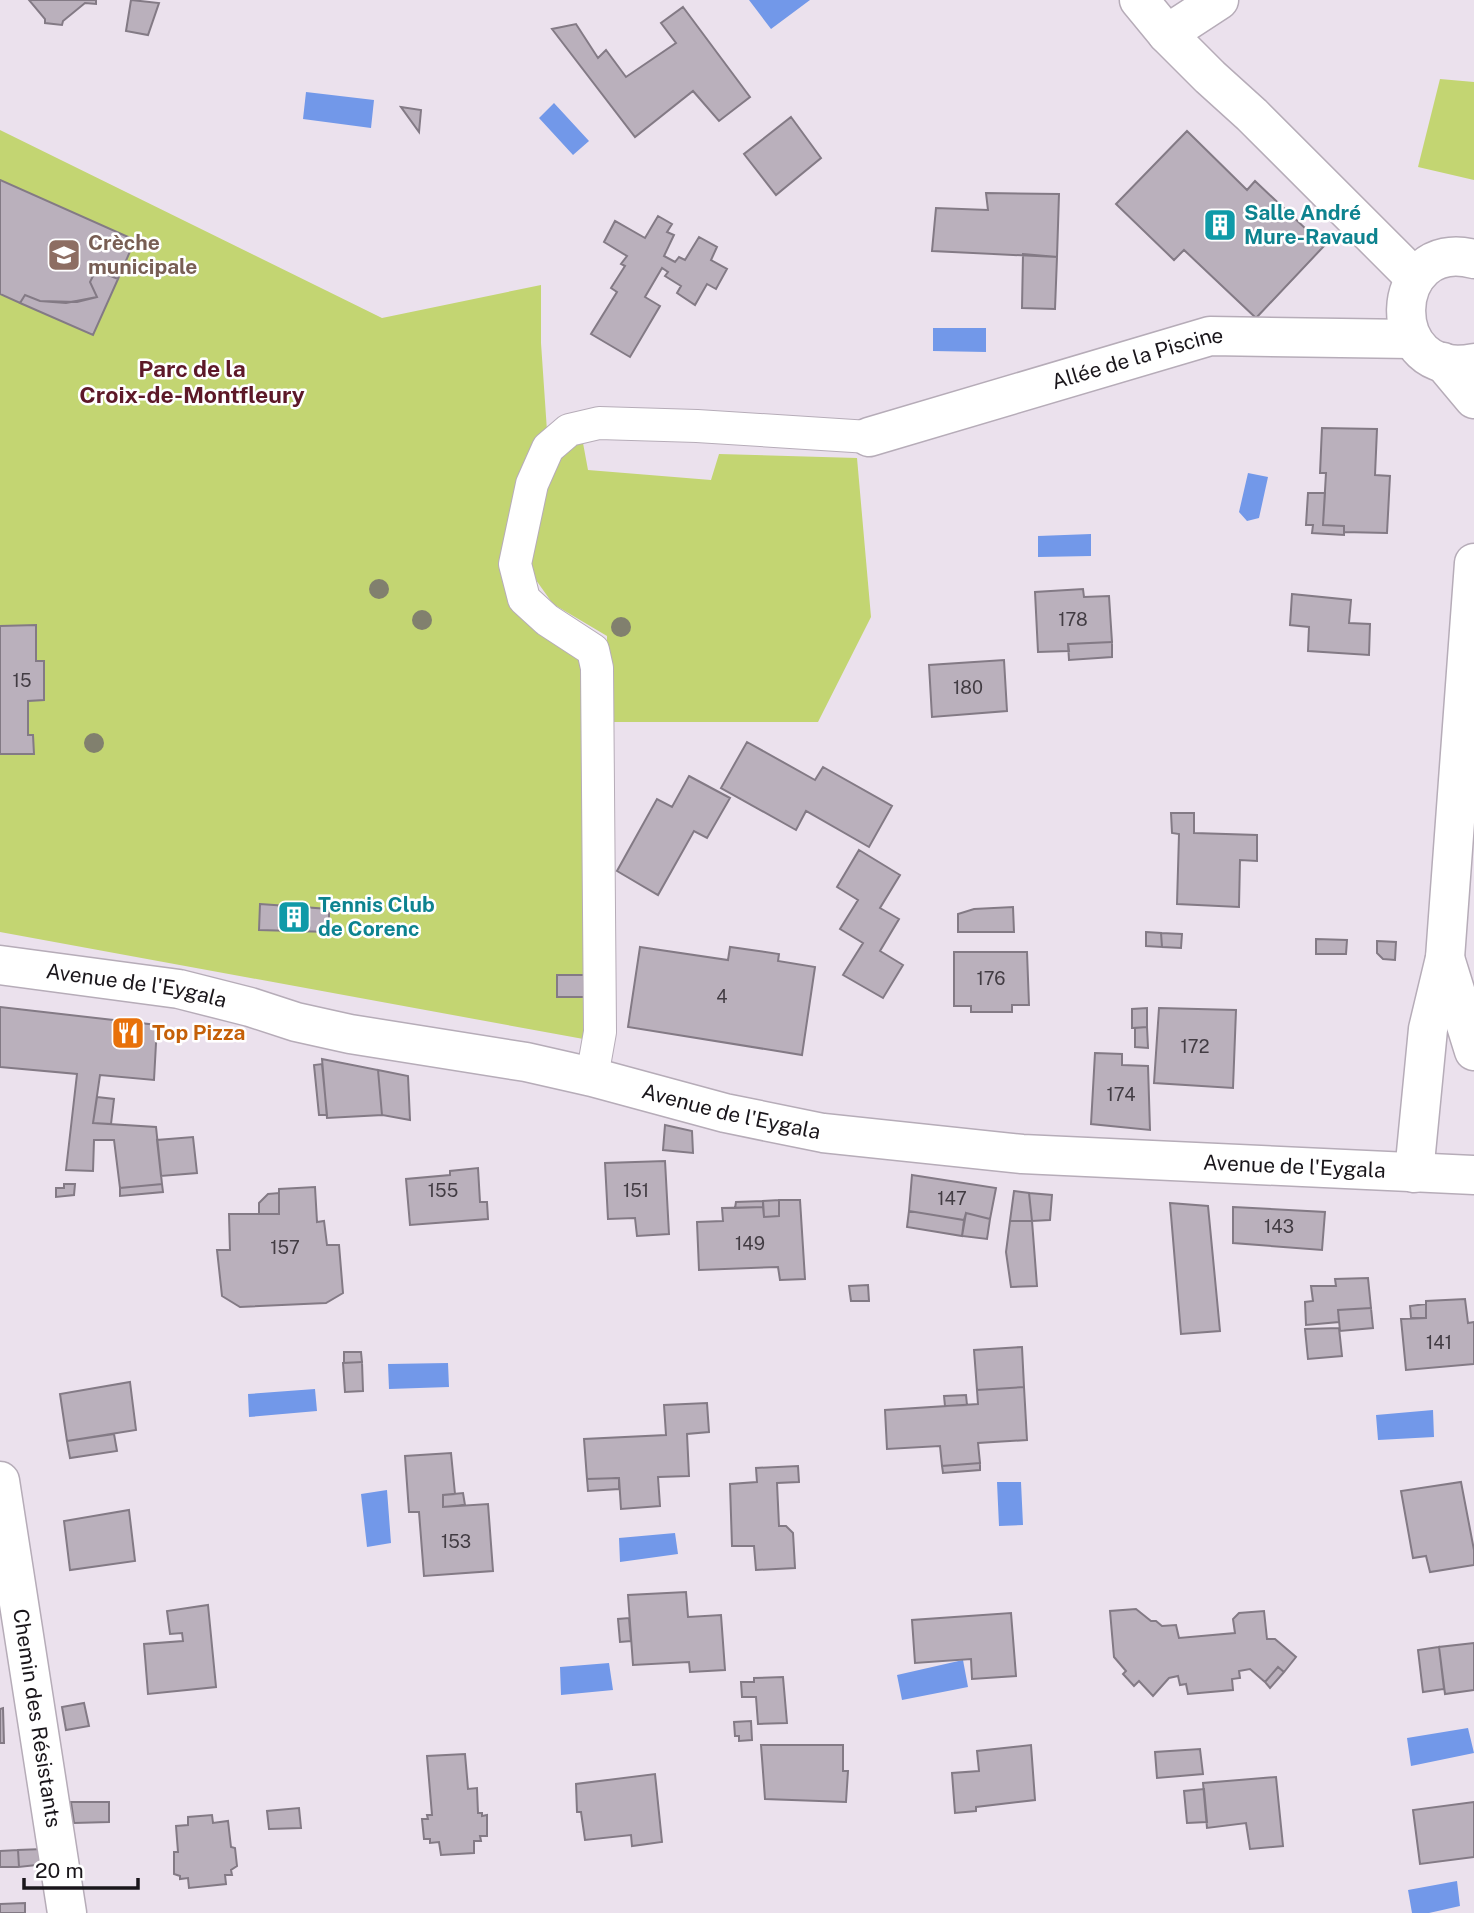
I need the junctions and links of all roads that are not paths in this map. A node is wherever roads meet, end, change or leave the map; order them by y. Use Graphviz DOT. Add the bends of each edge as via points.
graph roads {
  1 [pos="1139,0"];
  2 [pos="1219,0"];
  3 [pos="1167,34"];
  4 [pos="1474,259"];
  5 [pos="1415,278"];
  6 [pos="1412,339"];
  7 [pos="1459,362"];
  8 [pos="1474,399"];
  9 [pos="869,437"];
  10 [pos="1474,564"];
  11 [pos="1445,958"];
  12 [pos="0,965"];
  13 [pos="1474,1051"];
  14 [pos="593,1077"];
  15 [pos="1414,1172"];
  16 [pos="1474,1175"];
  17 [pos="0,1481"];
  18 [pos="67,1913"];
  1 -- 3 [label="street"];
  2 -- 3 [label="street"];
  3 -- 5 [label="street"];
  4 -- 5 [label="street" via="1442,259"];
  5 -- 6 [label="street" via="1405,308"];
  6 -- 7 [label="street" via="1426,354"];
  6 -- 9 [label="street, Allée de la Piscine" via="1210,336"];
  7 -- 8 [label="street"];
  9 -- 14 [label="street" via="598,423 569,430 548,448 531,484 515,564 524,599 593,650 597,668 600,1032"];
  10 -- 11 [label="street"];
  11 -- 13 [label="street"];
  11 -- 15 [label="street" via="1428,1029"];
  12 -- 14 [label="street, Avenue de l'Eygala" via="179,989 337,1031"];
  14 -- 15 [label="street, Avenue de l'Eygala" via="725,1113 823,1133 1022,1154"];
  15 -- 16 [label="street, Avenue de l'Eygala"];
  17 -- 18 [label="street, Chemin des Résistants"];
}
